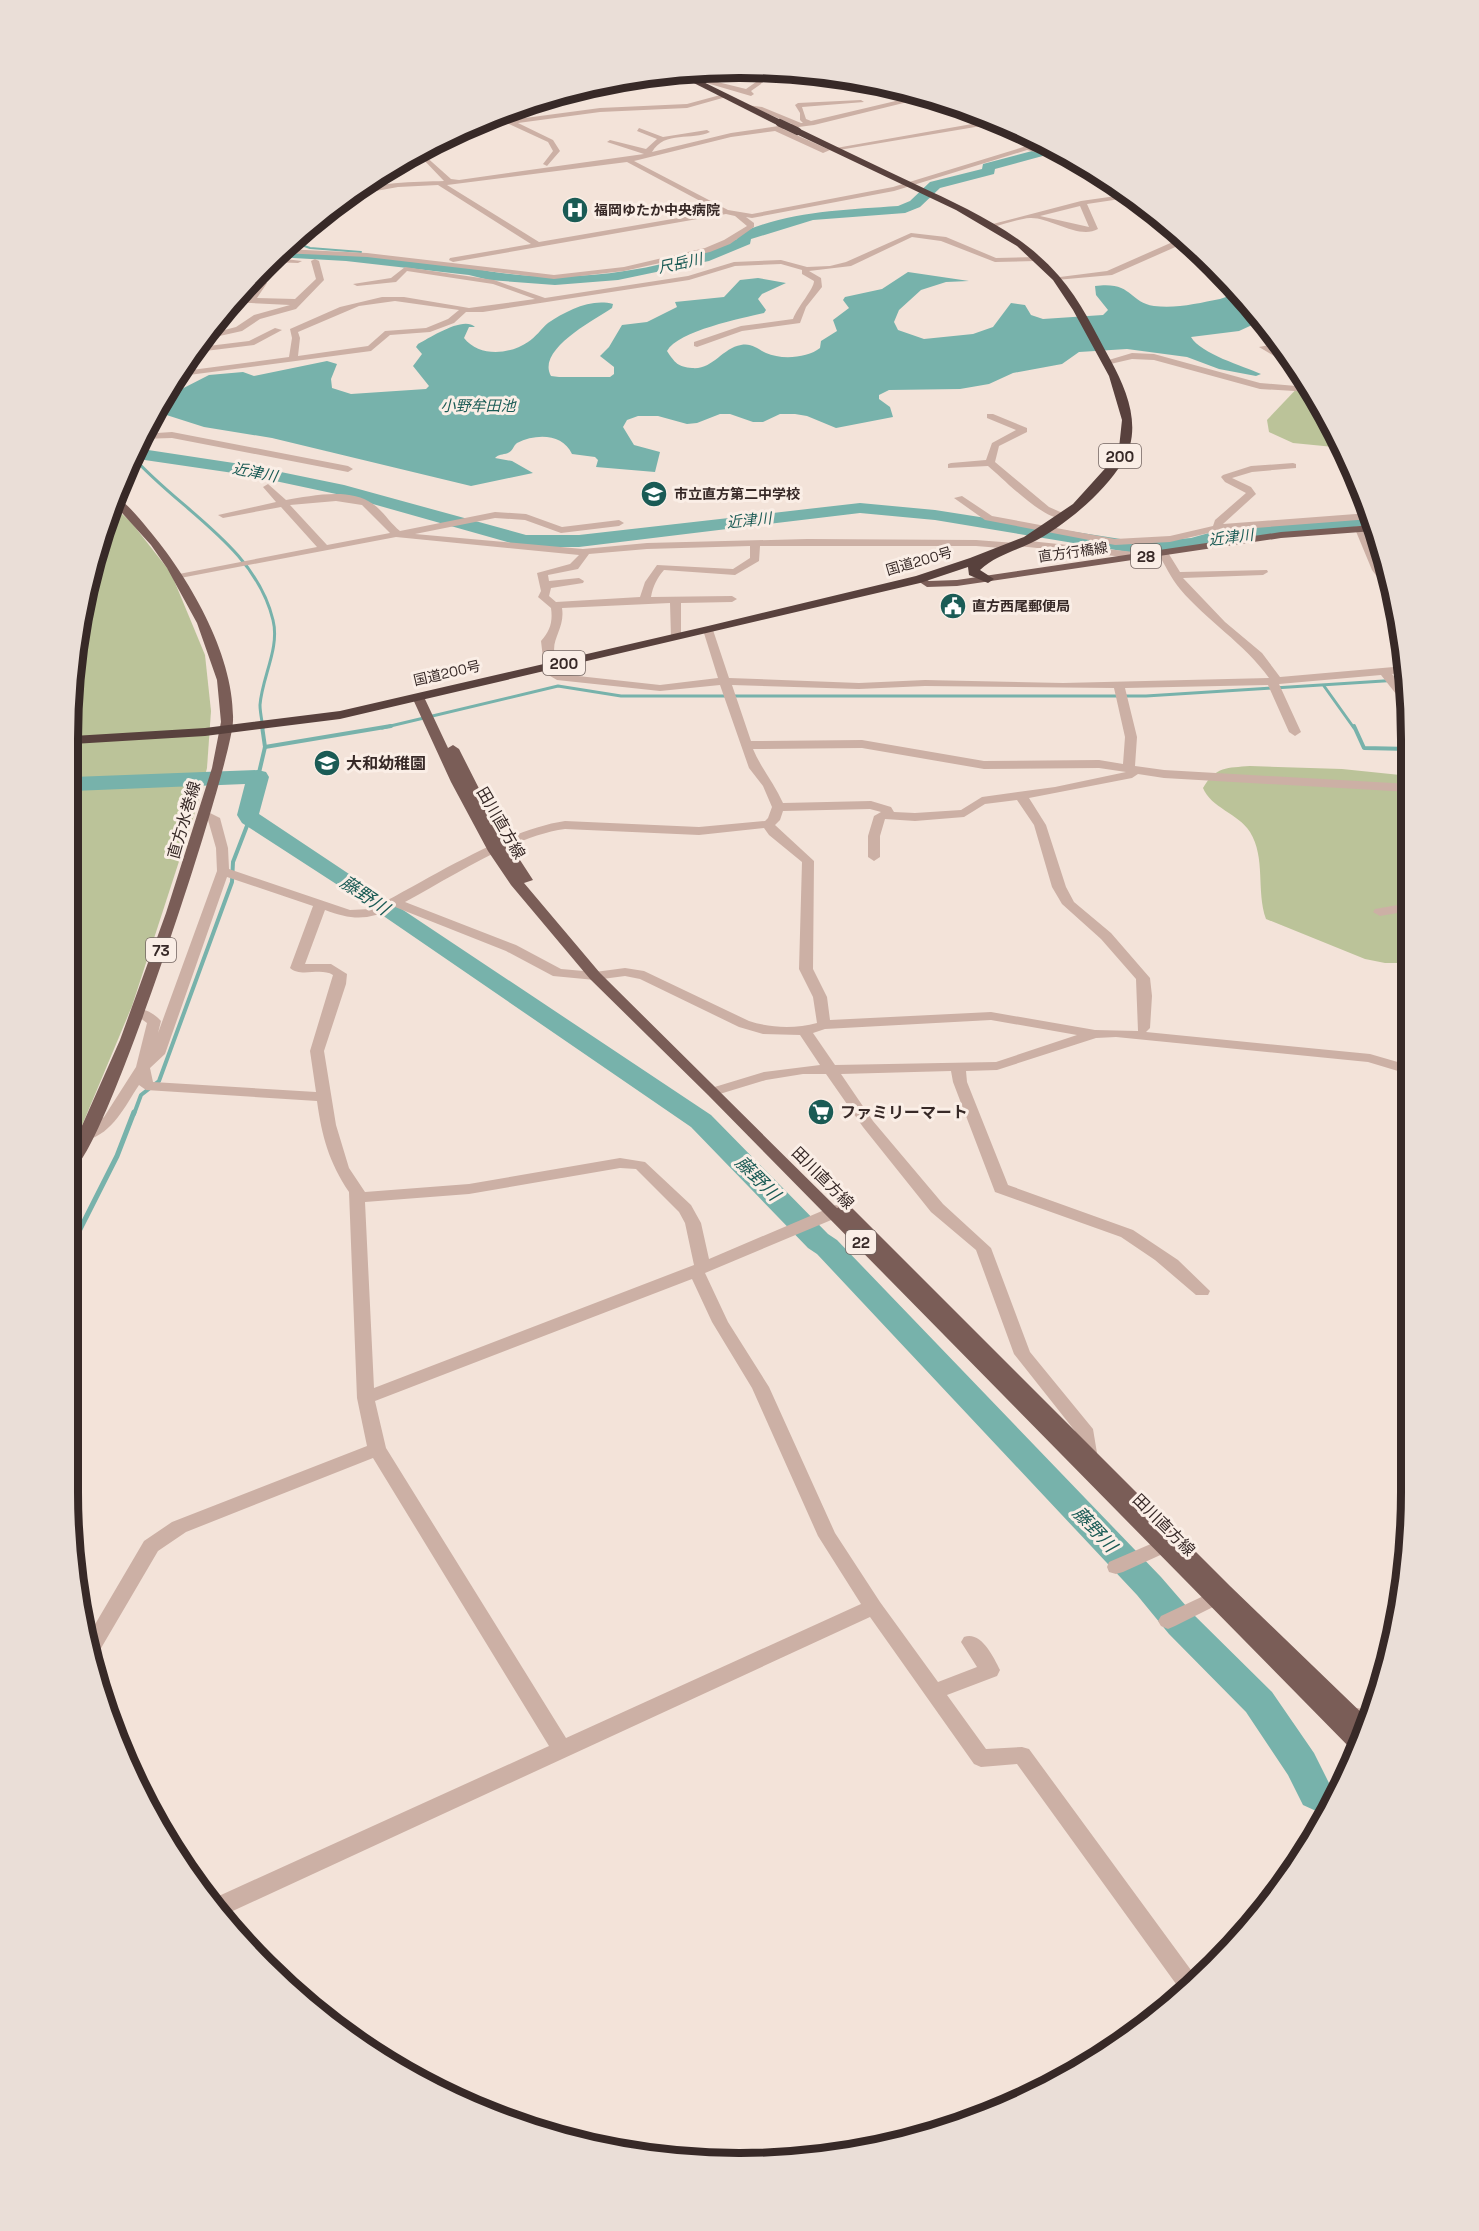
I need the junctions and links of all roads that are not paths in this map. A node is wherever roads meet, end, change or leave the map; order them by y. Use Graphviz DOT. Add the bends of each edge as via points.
graph roads {
  1 [pos="693,79"];
  2 [pos="712,79"];
  3 [pos="762,79"];
  4 [pos="784,79"];
  5 [pos="789,81"];
  6 [pos="723,91"];
  7 [pos="868,92"];
  8 [pos="872,92"];
  9 [pos="901,99"];
  10 [pos="908,100"];
  11 [pos="861,102"];
  12 [pos="562,106"];
  13 [pos="746,107"];
  14 [pos="539,109"];
  15 [pos="542,109"];
  16 [pos="846,115"];
  17 [pos="502,122"];
  18 [pos="510,122"];
  19 [pos="983,124"];
  20 [pos="777,126"];
  21 [pos="802,127"];
  22 [pos="639,130"];
  23 [pos="738,134"];
  24 [pos="663,139"];
  25 [pos="610,142"];
  26 [pos="1034,147"];
  27 [pos="840,148"];
  28 [pos="1030,149"];
  29 [pos="828,150"];
  30 [pos="648,154"];
  31 [pos="1046,154"];
  32 [pos="425,158"];
  33 [pos="628,160"];
  34 [pos="520,164"];
  35 [pos="547,164"];
  36 [pos="586,165"];
  37 [pos="499,167"];
  38 [pos="450,182"];
  39 [pos="439,183"];
  40 [pos="910,185"];
  41 [pos="375,187"];
  42 [pos="1116,196"];
  43 [pos="1080,203"];
  44 [pos="726,212"];
  45 [pos="738,215"];
  46 [pos="1034,216"];
  47 [pos="989,226"];
  48 [pos="1177,243"];
  49 [pos="538,245"];
  50 [pos="293,251"];
  51 [pos="1036,258"];
  52 [pos="315,261"];
  53 [pos="441,263"];
  54 [pos="278,266"];
  55 [pos="405,269"];
  56 [pos="807,269"];
  57 [pos="508,273"];
  58 [pos="1056,278"];
  59 [pos="495,281"];
  60 [pos="263,283"];
  61 [pos="357,284"];
  62 [pos="543,298"];
  63 [pos="244,301"];
  64 [pos="251,301"];
  65 [pos="297,302"];
  66 [pos="464,310"];
  67 [pos="278,330"];
  68 [pos="217,335"];
  69 [pos="697,344"];
  70 [pos="1271,346"];
  71 [pos="206,349"];
  72 [pos="292,357"];
  73 [pos="1105,360"];
  74 [pos="1288,369"];
  75 [pos="1291,372"];
  76 [pos="188,373"];
  77 [pos="990,416"];
  78 [pos="152,436"];
  79 [pos="990,463"];
  80 [pos="951,466"];
  81 [pos="1293,466"];
  82 [pos="348,470"];
  83 [pos="268,487"];
  84 [pos="959,498"];
  85 [pos="285,505"];
  86 [pos="121,506"];
  87 [pos="223,515"];
  88 [pos="1063,517"];
  89 [pos="1362,517"];
  90 [pos="619,523"];
  91 [pos="979,528"];
  92 [pos="1047,528"];
  93 [pos="1217,528"];
  94 [pos="1360,529"];
  95 [pos="1366,529"];
  96 [pos="1201,532"];
  97 [pos="399,535"];
  98 [pos="1020,543"];
  99 [pos="1214,543"];
  100 [pos="755,544"];
  101 [pos="326,549"];
  102 [pos="585,552"];
  103 [pos="1162,554"];
  104 [pos="991,555"];
  105 [pos="1144,556"];
  106 [pos="1263,572"];
  107 [pos="1379,573"];
  108 [pos="1176,575"];
  109 [pos="179,577"];
  110 [pos="920,579"];
  111 [pos="988,579"];
  112 [pos="579,581"];
  113 [pos="545,585"];
  114 [pos="675,599"];
  115 [pos="732,599"];
  116 [pos="645,600"];
  117 [pos="553,605"];
  118 [pos="708,630"];
  119 [pos="677,637"];
  120 [pos="549,666"];
  121 [pos="1397,670"];
  122 [pos="1384,671"];
  123 [pos="725,681"];
  124 [pos="1274,681"];
  125 [pos="1118,683"];
  126 [pos="1399,691"];
  127 [pos="422,696"];
  128 [pos="227,730"];
  129 [pos="1295,732"];
  130 [pos="78,740"];
  131 [pos="746,745"];
  132 [pos="1132,768"];
  133 [pos="1401,787"];
  134 [pos="1021,796"];
  135 [pos="778,807"];
  136 [pos="204,814"];
  137 [pos="888,815"];
  138 [pos="768,824"];
  139 [pos="498,848"];
  140 [pos="874,857"];
  141 [pos="223,871"];
  142 [pos="395,903"];
  143 [pos="320,905"];
  144 [pos="1401,908"];
  145 [pos="1380,912"];
  146 [pos="600,975"];
  147 [pos="139,1012"];
  148 [pos="824,1025"];
  149 [pos="1143,1028"];
  150 [pos="804,1031"];
  151 [pos="1095,1034"];
  152 [pos="143,1067"];
  153 [pos="958,1067"];
  154 [pos="1401,1068"];
  155 [pos="828,1069"];
  156 [pos="718,1090"];
  157 [pos="324,1097"];
  158 [pos="87,1135"];
  159 [pos="78,1153"];
  160 [pos="358,1198"];
  161 [pos="835,1211"];
  162 [pos="699,1269"];
  163 [pos="1202,1291"];
  164 [pos="366,1398"];
  165 [pos="377,1449"];
  166 [pos="1081,1457"];
  167 [pos="1160,1547"];
  168 [pos="1116,1567"];
  169 [pos="1211,1599"];
  170 [pos="873,1607"];
  171 [pos="1168,1621"];
  172 [pos="96,1641"];
  173 [pos="971,1642"];
  174 [pos="934,1692"];
  175 [pos="1351,1715"];
  176 [pos="1361,1716"];
  177 [pos="1359,1723"];
  178 [pos="1353,1740"];
  179 [pos="563,1751"];
  180 [pos="223,1905"];
  181 [pos="1185,1980"];
  1 -- 6 [label="highway, 国道200号 / 200"];
  2 -- 6 [label="street"];
  3 -- 6 [label="street" via="749,92"];
  4 -- 5 [label="street"];
  6 -- 13 [label="highway, 国道200号 / 200"];
  6 -- 18 [label="street" via="687,106 600,110"];
  7 -- 8 [label="street"];
  9 -- 11 [label="street"];
  10 -- 16 [label="street"];
  11 -- 16 [label="street"];
  11 -- 21 [label="street" via="798,105 803,113"];
  12 -- 15 [label="street"];
  13 -- 20 [label="highway, 国道200号 / 200"];
  13 -- 21 [label="street" via="760,108"];
  14 -- 18 [label="street" via="540,117"];
  16 -- 21 [label="street"];
  17 -- 18 [label="street"];
  18 -- 35 [label="street" via="551,141 557,151"];
  19 -- 27 [label="street"];
  20 -- 21 [label="highway, 国道200号 / 200, bridge"];
  20 -- 23 [label="street"];
  20 -- 29 [label="street" via="823,151"];
  21 -- 40 [label="highway, 国道200号 / 200"];
  22 -- 24 [label="street"];
  23 -- 24 [label="street" via="708,131"];
  23 -- 30 [label="street"];
  24 -- 30 [label="street"];
  25 -- 30 [label="street"];
  26 -- 28 [label="street"];
  28 -- 31 [label="street"];
  28 -- 40 [label="street"];
  30 -- 33 [label="street"];
  32 -- 38 [label="street"];
  33 -- 36 [label="street"];
  33 -- 44 [label="street"];
  34 -- 35 [label="street"];
  35 -- 36 [label="street"];
  36 -- 38 [label="street"];
  37 -- 38 [label="street"];
  38 -- 39 [label="street"];
  39 -- 41 [label="street"];
  39 -- 49 [label="street"];
  40 -- 45 [label="street" via="760,216"];
  40 -- 47 [label="highway, 国道200号 / 200"];
  42 -- 43 [label="street"];
  43 -- 46 [label="street"];
  43 -- 46 [label="street" via="1094,229"];
  44 -- 45 [label="street"];
  44 -- 49 [label="street"];
  45 -- 57 [label="street" via="750,227 727,242 692,254 554,277"];
  46 -- 47 [label="street"];
  47 -- 51 [label="highway, 国道200号 / 200"];
  48 -- 58 [label="street" via="1109,273"];
  49 -- 53 [label="street"];
  50 -- 53 [label="street"];
  51 -- 56 [label="street" via="995,260 943,239 911,235 848,264"];
  51 -- 58 [label="highway, 国道200号 / 200"];
  52 -- 54 [label="street" via="294,261 287,270"];
  52 -- 55 [label="street"];
  52 -- 65 [label="street" via="320,280"];
  53 -- 57 [label="street"];
  55 -- 59 [label="street"];
  55 -- 61 [label="street" via="393,280"];
  56 -- 62 [label="street" via="781,262 752,262 689,278"];
  56 -- 69 [label="street" via="805,272 818,280 818,287 802,306 797,321 741,329"];
  57 -- 59 [label="street"];
  58 -- 73 [label="highway, 国道200号 / 200"];
  59 -- 62 [label="street"];
  60 -- 64 [label="street"];
  62 -- 66 [label="street"];
  63 -- 64 [label="street"];
  64 -- 65 [label="street"];
  65 -- 68 [label="street" via="284,311 249,320 239,329"];
  66 -- 72 [label="street" via="450,321 420,333 388,333 371,348"];
  66 -- 72 [label="street" via="396,299 360,303 293,331 296,338"];
  67 -- 71 [label="street" via="251,343"];
  70 -- 74 [label="street" via="1263,347"];
  72 -- 76 [label="street"];
  73 -- 75 [label="street" via="1154,357 1260,386"];
  73 -- 88 [label="highway, 国道200号 / 200" via="1127,414 1125,448 1099,485"];
  77 -- 79 [label="street" via="1024,430 995,445"];
  78 -- 82 [label="street" via="172,435"];
  79 -- 80 [label="street"];
  79 -- 88 [label="street" via="1045,509"];
  81 -- 93 [label="street" via="1251,469 1226,477 1251,494"];
  83 -- 85 [label="street"];
  84 -- 91 [label="street" via="976,507"];
  85 -- 87 [label="street"];
  85 -- 97 [label="street" via="338,498 364,502"];
  85 -- 101 [label="street"];
  86 -- 109 [label="main road, 直方水巻線 / 73" via="151,536"];
  88 -- 92 [label="highway, 国道200号 / 200"];
  89 -- 93 [label="street"];
  90 -- 97 [label="street" via="561,530 526,517 495,515"];
  91 -- 92 [label="street" via="989,518"];
  91 -- 98 [label="street"];
  91 -- 100 [label="street"];
  92 -- 96 [label="street" via="1126,542"];
  92 -- 98 [label="highway, 国道200号 / 200"];
  93 -- 96 [label="street"];
  94 -- 95 [label="main road, 直方行橋線 / 28"];
  94 -- 99 [label="main road, 直方行橋線 / 28"];
  94 -- 107 [label="street"];
  96 -- 99 [label="street"];
  97 -- 101 [label="street"];
  97 -- 102 [label="street"];
  98 -- 104 [label="highway, 国道200号 / 200"];
  98 -- 105 [label="street"];
  99 -- 103 [label="main road, 直方行橋線 / 28"];
  100 -- 102 [label="street" via="647,546"];
  100 -- 116 [label="street" via="755,560 735,572 660,567 652,577"];
  101 -- 109 [label="street"];
  102 -- 113 [label="street" via="577,566 542,573"];
  103 -- 105 [label="main road, 直方行橋線 / 28"];
  103 -- 108 [label="street"];
  104 -- 110 [label="highway, 国道200号 / 200"];
  104 -- 111 [label="highway" via="974,568 977,575"];
  105 -- 111 [label="main road, 直方行橋線 / 28"];
  106 -- 108 [label="street"];
  108 -- 124 [label="street" via="1221,624 1258,655"];
  109 -- 128 [label="main road, 直方水巻線 / 73" via="217,664 227,708"];
  110 -- 111 [label="main road, 直方行橋線 / 28" via="937,585"];
  110 -- 118 [label="highway, 国道200号 / 200"];
  112 -- 113 [label="street"];
  113 -- 117 [label="street" via="543,597"];
  114 -- 115 [label="street"];
  114 -- 116 [label="street"];
  114 -- 119 [label="street"];
  116 -- 117 [label="street"];
  117 -- 120 [label="street" via="557,612 556,632 547,641"];
  118 -- 119 [label="highway, 国道200号 / 200"];
  118 -- 123 [label="street"];
  119 -- 120 [label="highway, 国道200号 / 200"];
  120 -- 123 [label="street" via="557,677 623,686 660,688"];
  120 -- 127 [label="highway, 国道200号 / 200"];
  121 -- 122 [label="street"];
  122 -- 124 [label="street"];
  122 -- 126 [label="street"];
  123 -- 125 [label="street" via="859,686"];
  123 -- 131 [label="street"];
  124 -- 125 [label="street"];
  124 -- 129 [label="street"];
  125 -- 132 [label="street" via="1131,737"];
  127 -- 128 [label="highway, 国道200号 / 200" via="340,715"];
  127 -- 139 [label="main road, 田川直方線 / 22" via="457,782"];
  128 -- 130 [label="highway, 国道200号 / 200"];
  128 -- 136 [label="main road, 直方水巻線 / 73"];
  131 -- 132 [label="street" via="862,744 984,765 1099,764"];
  131 -- 135 [label="street"];
  132 -- 133 [label="street" via="1164,774"];
  132 -- 134 [label="street" via="1132,774"];
  134 -- 137 [label="street" via="982,801 964,813"];
  134 -- 149 [label="street" via="1040,825 1059,887 1069,904 1106,936 1143,978"];
  135 -- 137 [label="street" via="871,805 887,810"];
  135 -- 138 [label="street" via="774,820"];
  136 -- 141 [label="street" via="214,818"];
  136 -- 147 [label="main road, 直方水巻線 / 73"];
  137 -- 140 [label="street" via="880,816 873,836"];
  138 -- 139 [label="street" via="699,831 565,825 543,828"];
  138 -- 148 [label="street" via="808,861 806,969 820,997"];
  139 -- 142 [label="street"];
  139 -- 146 [label="main road, 田川直方線 / 22" via="516,882"];
  141 -- 143 [label="street"];
  141 -- 152 [label="street" via="158,1054"];
  142 -- 143 [label="street" via="374,913 357,914"];
  142 -- 146 [label="street" via="511,948 558,973"];
  143 -- 157 [label="street" via="297,968 331,968 340,974 317,1051"];
  144 -- 145 [label="street"];
  146 -- 150 [label="street" via="644,975 764,1030"];
  146 -- 156 [label="main road, 田川直方線 / 22"];
  147 -- 152 [label="street" via="154,1021"];
  147 -- 158 [label="main road, 直方水巻線 / 73"];
  148 -- 150 [label="street"];
  148 -- 151 [label="street" via="991,1016"];
  150 -- 155 [label="street"];
  151 -- 153 [label="street" via="997,1066"];
  151 -- 154 [label="street" via="1145,1035 1370,1059"];
  152 -- 157 [label="street" via="146,1086"];
  152 -- 158 [label="street" via="109,1120"];
  153 -- 155 [label="street"];
  153 -- 163 [label="street" via="960,1082 1001,1188 1024,1200 1116,1228 1176,1266"];
  155 -- 156 [label="street" via="765,1076"];
  155 -- 166 [label="street" via="937,1208 983,1248 1022,1354 1084,1429"];
  156 -- 161 [label="main road, 田川直方線 / 22"];
  157 -- 160 [label="street" via="341,1168"];
  158 -- 159 [label="main road, 直方水巻線 / 73"];
  160 -- 162 [label="street" via="469,1189 620,1163 640,1165 685,1209 693,1223"];
  160 -- 164 [label="street"];
  161 -- 162 [label="street"];
  161 -- 166 [label="main road, 田川直方線 / 22"];
  162 -- 164 [label="street"];
  162 -- 170 [label="street" via="720,1322 760,1387 827,1536"];
  164 -- 165 [label="street"];
  165 -- 172 [label="street" via="179,1527 152,1546"];
  165 -- 179 [label="street"];
  166 -- 167 [label="main road, 田川直方線 / 22"];
  166 -- 175 [label="main road, 田川直方線 / 22"];
  167 -- 168 [label="street"];
  167 -- 169 [label="main road, 田川直方線 / 22"];
  169 -- 171 [label="street"];
  169 -- 178 [label="main road, 田川直方線 / 22"];
  170 -- 174 [label="street"];
  170 -- 179 [label="street"];
  173 -- 174 [label="street" via="990,1670"];
  174 -- 181 [label="street" via="981,1758 1022,1755"];
  175 -- 176 [label="street"];
  175 -- 177 [label="main road, 田川直方線 / 22"];
  179 -- 180 [label="street"];
}
